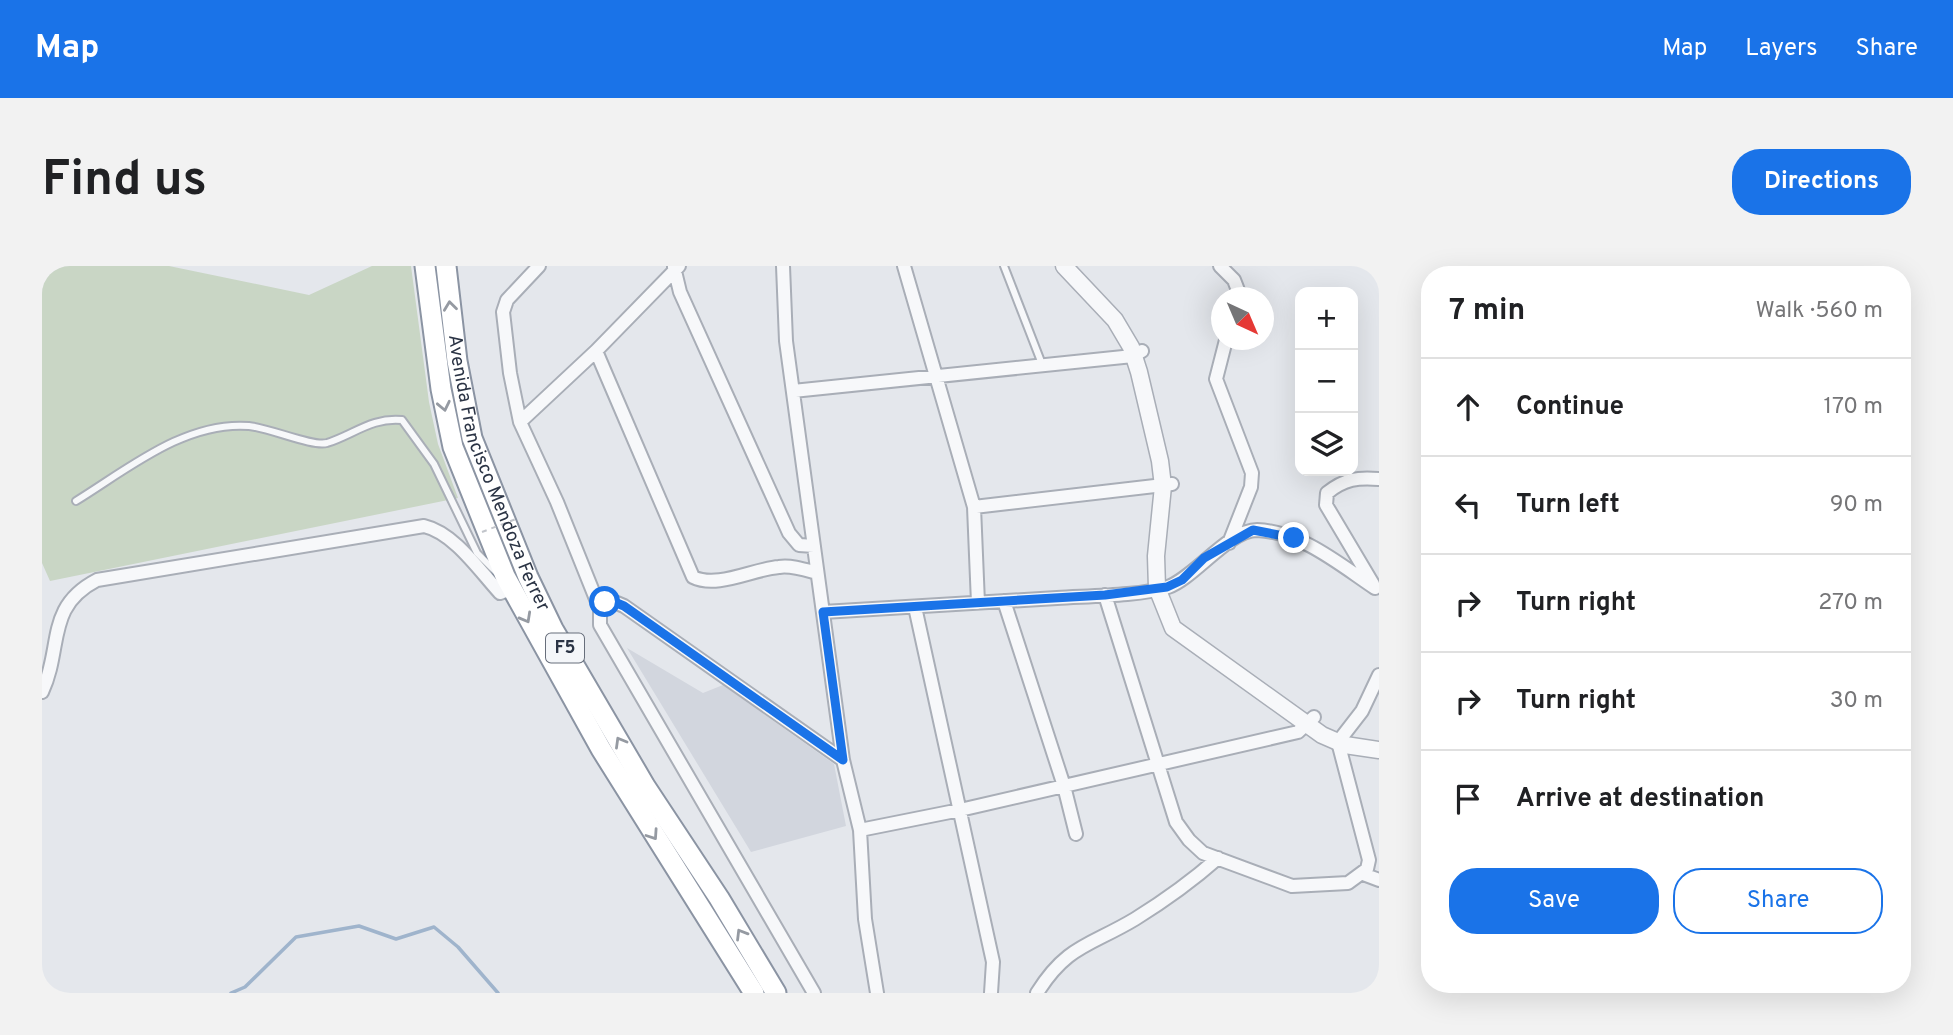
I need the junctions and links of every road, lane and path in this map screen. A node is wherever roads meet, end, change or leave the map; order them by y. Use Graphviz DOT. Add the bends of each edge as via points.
graph roads {
  1 [pos="425,266"];
  2 [pos="446,266"];
  3 [pos="539,266"];
  4 [pos="783,266"];
  5 [pos="904,266"];
  6 [pos="1004,266"];
  7 [pos="1064,266"];
  8 [pos="1078,266"];
  9 [pos="1220,266"];
  10 [pos="676,267"];
  11 [pos="1237,287"];
  12 [pos="1223,350"];
  13 [pos="596,351"];
  14 [pos="1138,354"];
  15 [pos="1043,366"];
  16 [pos="938,377"];
  17 [pos="793,391"];
  18 [pos="520,422"];
  19 [pos="1379,479"];
  20 [pos="1167,485"];
  21 [pos="76,501"];
  22 [pos="974,507"];
  23 [pos="516,519"];
  24 [pos="482,532"];
  25 [pos="1229,543"];
  26 [pos="814,546"];
  27 [pos="817,573"];
  28 [pos="528,577"];
  29 [pos="508,583"];
  30 [pos="1162,588"];
  31 [pos="1377,591"];
  32 [pos="1105,595"];
  33 [pos="1004,601"];
  34 [pos="978,603"];
  35 [pos="915,607"];
  36 [pos="600,609"];
  37 [pos="823,612"];
  38 [pos="1379,675"];
  39 [pos="42,692"];
  40 [pos="1311,720"];
  41 [pos="1340,738"];
  42 [pos="1379,740"];
  43 [pos="1379,750"];
  44 [pos="843,760"];
  45 [pos="1157,765"];
  46 [pos="1063,786"];
  47 [pos="960,810"];
  48 [pos="860,830"];
  49 [pos="1076,834"];
  50 [pos="1218,858"];
  51 [pos="1374,860"];
  52 [pos="1363,874"];
  53 [pos="1379,880"];
  54 [pos="755,981"];
  55 [pos="776,993"];
  56 [pos="814,993"];
  57 [pos="877,993"];
  58 [pos="991,993"];
  59 [pos="1037,993"];
  1 -- 29 [label="highway, Avenida Francisco Mendoza Ferrer / F5, one-way" via="453,447"];
  28 -- 2 [label="highway, Avenida Francisco Mendoza Ferrer / F5, one-way" via="472,438"];
  3 -- 18 [label="street" via="507,300 503,312"];
  4 -- 17 [label="street"];
  5 -- 16 [label="street"];
  6 -- 15 [label="lane"];
  7 -- 14 [label="street" via="1108,311"];
  8 -- 14 [label="street" via="1123,314"];
  9 -- 11 [label="street"];
  10 -- 13 [label="street"];
  10 -- 26 [label="street" via="680,292 789,533 799,545"];
  12 -- 25 [label="street" via="1216,379 1252,473"];
  13 -- 18 [label="street"];
  13 -- 27 [label="street" via="693,577 702,582 782,566"];
  14 -- 15 [label="street"];
  14 -- 20 [label="street" via="1170,460"];
  15 -- 16 [label="street"];
  16 -- 17 [label="street"];
  16 -- 22 [label="street"];
  17 -- 26 [label="street"];
  18 -- 36 [label="street"];
  19 -- 31 [label="street" via="1350,478 1327,492 1326,505"];
  20 -- 22 [label="street"];
  20 -- 30 [label="street"];
  21 -- 29 [label="lane" via="159,450 224,426 279,431 316,444 388,419 402,420 434,464 477,553"];
  22 -- 34 [label="street"];
  23 -- 24 [label="path, bridge"];
  25 -- 30 [label="street"];
  25 -- 31 [label="street" via="1253,530 1283,535 1318,549"];
  26 -- 27 [label="street"];
  27 -- 37 [label="street"];
  28 -- 29 [label="highway"];
  54 -- 28 [label="highway, Avenida Francisco Mendoza Ferrer / F5, one-way" via="553,629"];
  29 -- 39 [label="street" via="500,593 438,529 424,526 97,580 79,589 61,614 50,675"];
  29 -- 54 [label="highway, Avenida Francisco Mendoza Ferrer / F5, one-way" via="640,815"];
  30 -- 32 [label="street"];
  30 -- 40 [label="street" via="1181,622"];
  32 -- 33 [label="street"];
  32 -- 45 [label="street"];
  33 -- 34 [label="street"];
  33 -- 46 [label="street"];
  34 -- 35 [label="street"];
  35 -- 37 [label="street"];
  35 -- 47 [label="street"];
  36 -- 44 [label="street" via="612,601 624,606"];
  36 -- 56 [label="street" via="600,625"];
  37 -- 44 [label="street"];
  38 -- 41 [label="street" via="1362,711"];
  40 -- 41 [label="street"];
  40 -- 45 [label="street" via="1298,732"];
  41 -- 42 [label="street"];
  41 -- 43 [label="street"];
  41 -- 51 [label="street"];
  44 -- 48 [label="street"];
  45 -- 46 [label="street"];
  45 -- 50 [label="street" via="1176,822 1203,853"];
  46 -- 47 [label="street"];
  46 -- 49 [label="street"];
  47 -- 48 [label="street"];
  47 -- 58 [label="street" via="993,962"];
  48 -- 57 [label="street" via="865,919"];
  50 -- 52 [label="street" via="1292,886 1336,886"];
  50 -- 59 [label="street" via="1133,920 1066,955"];
  51 -- 52 [label="street"];
  52 -- 53 [label="street"];
  54 -- 55 [label="highway, Avenida Francisco Mendoza Ferrer / F5"];
}
